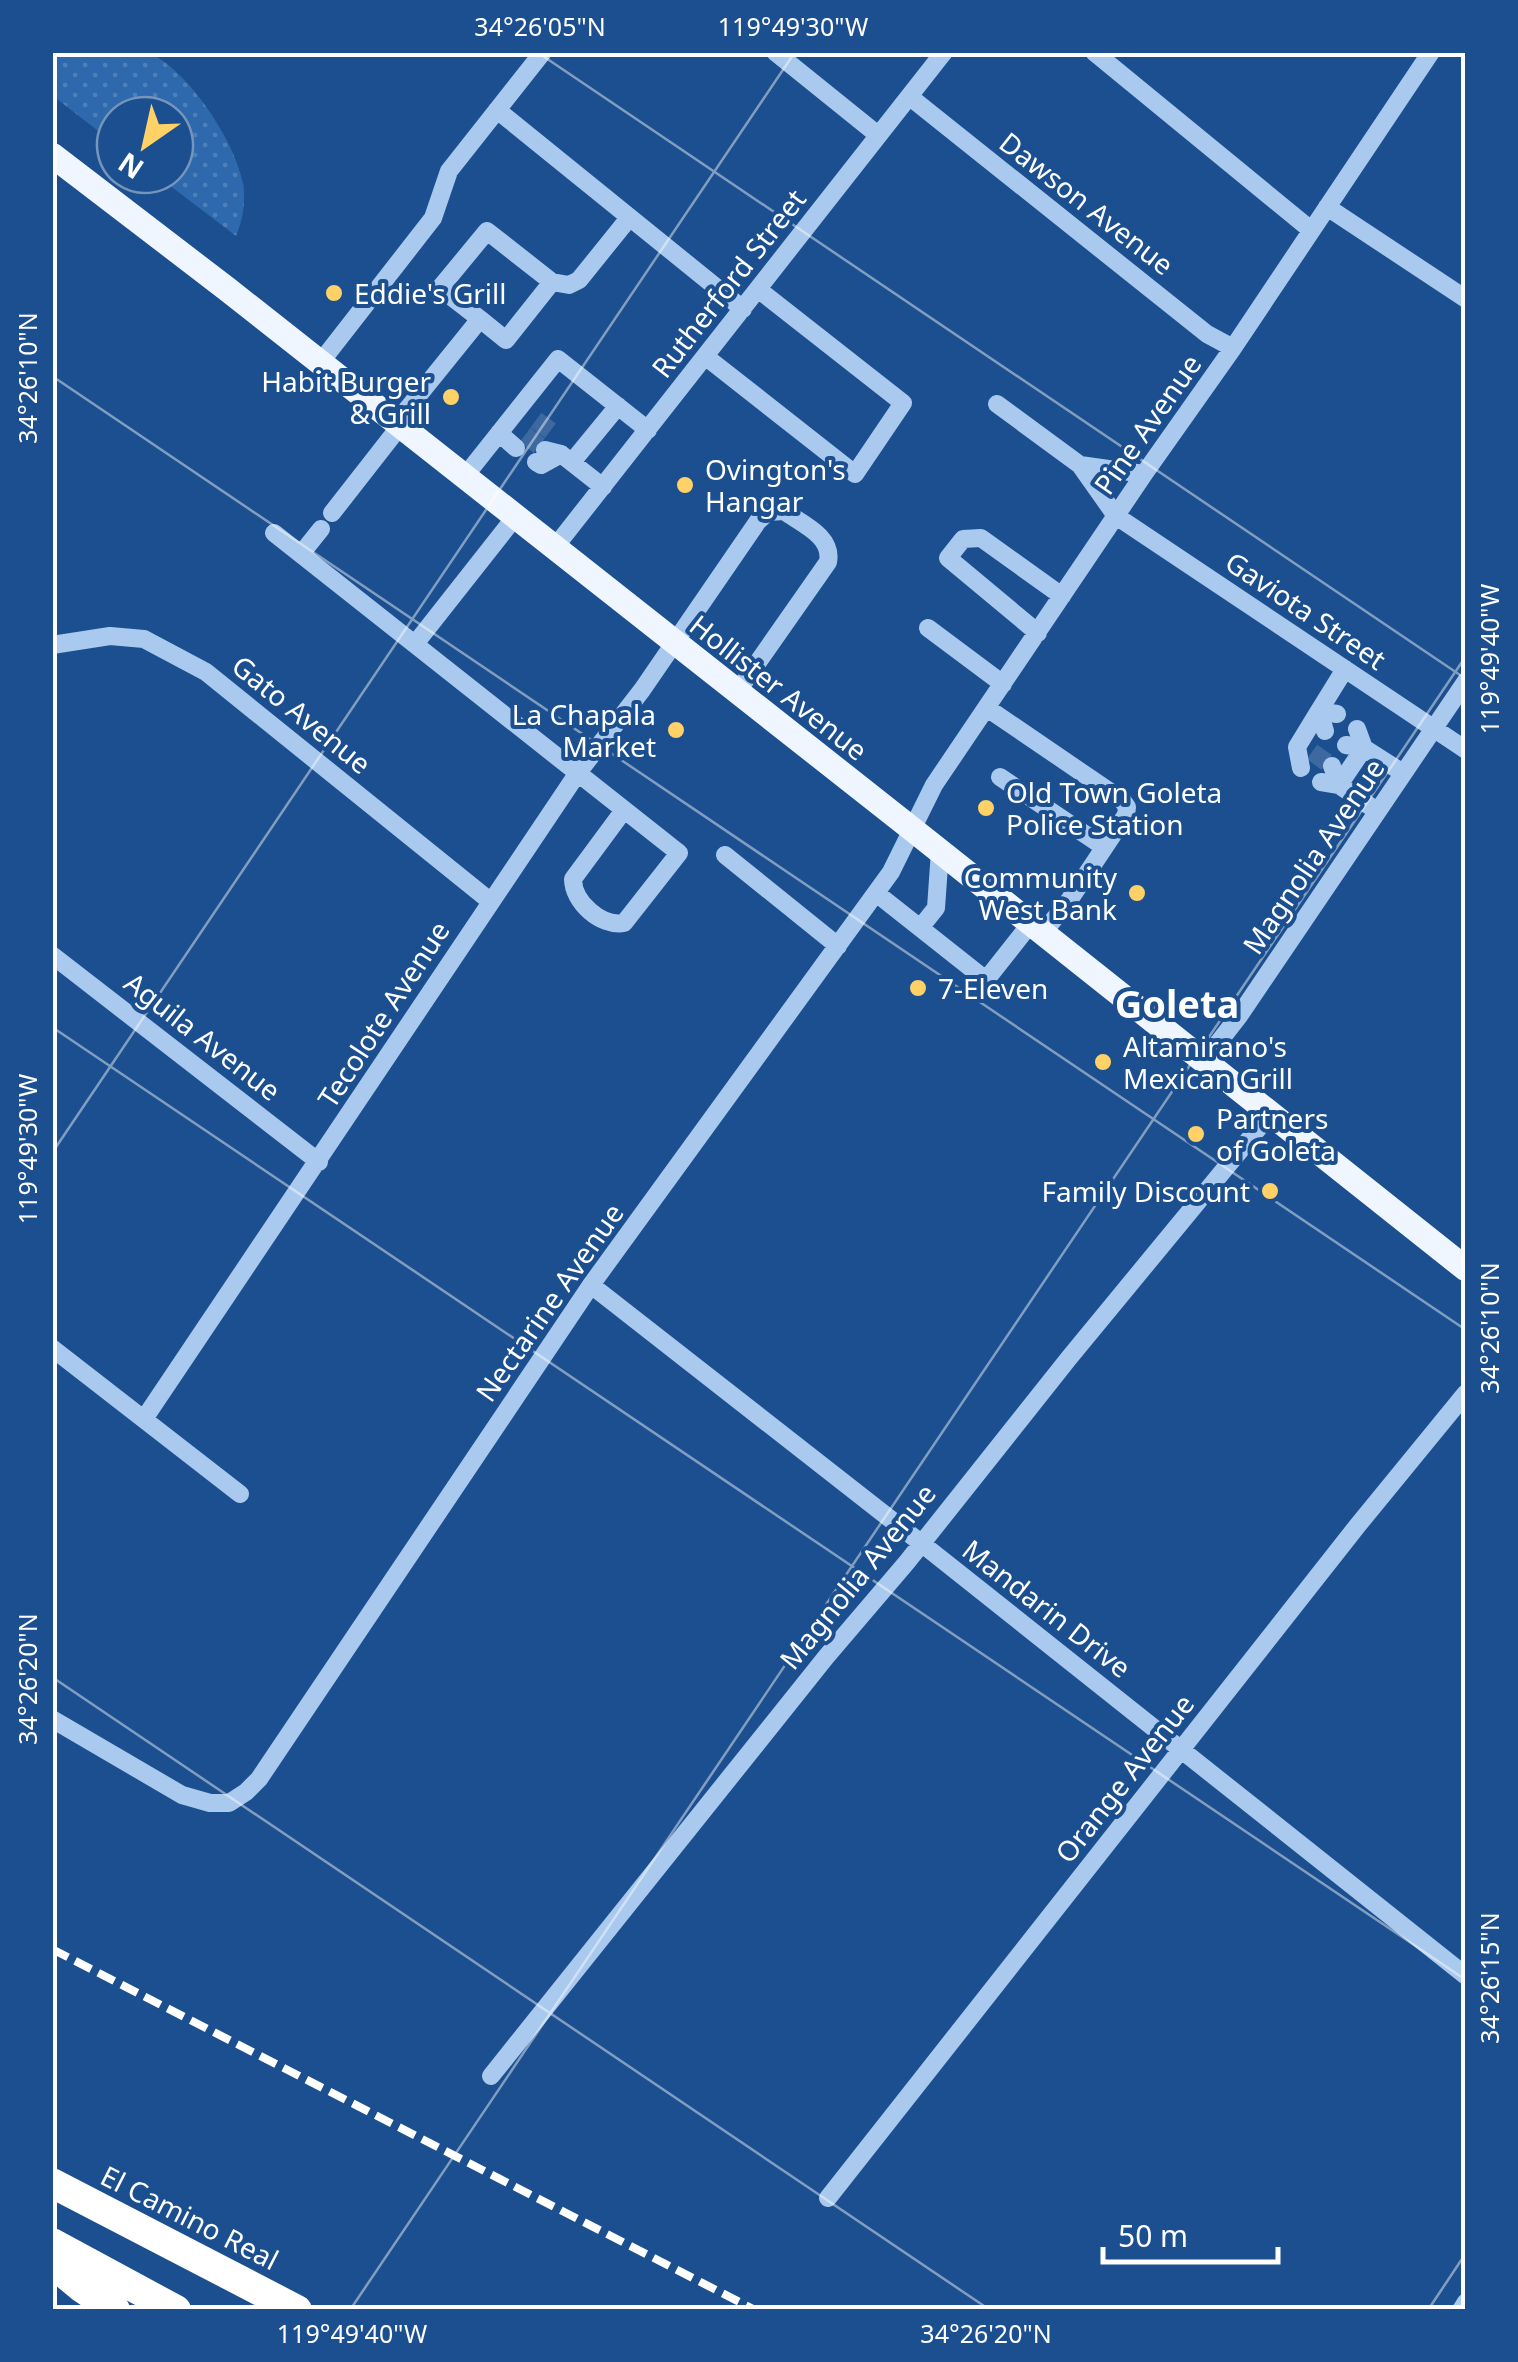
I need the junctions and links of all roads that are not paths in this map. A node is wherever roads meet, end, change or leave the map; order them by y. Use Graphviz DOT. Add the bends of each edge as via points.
graph roads {
  1 [pos="543,52"];
  2 [pos="775,52"];
  3 [pos="944,52"];
  4 [pos="1094,52"];
  5 [pos="1431,52"];
  6 [pos="910,96"];
  7 [pos="497,110"];
  8 [pos="878,135"];
  9 [pos="52,155"];
  10 [pos="1327,207"];
  11 [pos="629,218"];
  12 [pos="1311,230"];
  13 [pos="552,282"];
  14 [pos="759,290"];
  15 [pos="1466,299"];
  16 [pos="743,309"];
  17 [pos="480,319"];
  18 [pos="1233,348"];
  19 [pos="706,357"];
  20 [pos="320,363"];
  21 [pos="997,404"];
  22 [pos="618,406"];
  23 [pos="520,407"];
  24 [pos="398,424"];
  25 [pos="503,428"];
  26 [pos="648,430"];
  27 [pos="1080,465"];
  28 [pos="1144,474"];
  29 [pos="465,476"];
  30 [pos="604,487"];
  31 [pos="332,513"];
  32 [pos="1116,516"];
  33 [pos="515,517"];
  34 [pos="320,529"];
  35 [pos="274,532"];
  36 [pos="554,548"];
  37 [pos="302,554"];
  38 [pos="1062,596"];
  39 [pos="928,628"];
  40 [pos="1038,632"];
  41 [pos="415,644"];
  42 [pos="676,644"];
  43 [pos="52,645"];
  44 [pos="1346,669"];
  45 [pos="1466,681"];
  46 [pos="1003,684"];
  47 [pos="738,692"];
  48 [pos="987,708"];
  49 [pos="1328,713"];
  50 [pos="1434,728"];
  51 [pos="1325,732"];
  52 [pos="1466,750"];
  53 [pos="1303,756"];
  54 [pos="1402,773"];
  55 [pos="577,774"];
  56 [pos="1000,777"];
  57 [pos="624,810"];
  58 [pos="1377,811"];
  59 [pos="912,829"];
  60 [pos="1104,847"];
  61 [pos="940,851"];
  62 [pos="725,855"];
  63 [pos="876,893"];
  64 [pos="490,901"];
  65 [pos="920,928"];
  66 [pos="1037,928"];
  67 [pos="838,946"];
  68 [pos="52,954"];
  69 [pos="1204,1061"];
  70 [pos="1270,1114"];
  71 [pos="319,1162"];
  72 [pos="1466,1269"];
  73 [pos="592,1285"];
  74 [pos="52,1348"];
  75 [pos="1466,1392"];
  76 [pos="144,1419"];
  77 [pos="240,1494"];
  78 [pos="921,1543"];
  79 [pos="52,1719"];
  80 [pos="1181,1750"];
  81 [pos="1466,1976"];
  82 [pos="491,2076"];
  83 [pos="52,2183"];
  84 [pos="828,2198"];
  85 [pos="52,2242"];
  86 [pos="52,2262"];
  87 [pos="1466,2302"];
  88 [pos="114,2310"];
  89 [pos="176,2310"];
  90 [pos="297,2310"];
  91 [pos="1461,2310"];
  1 -- 7 [label="street"];
  2 -- 8 [label="street"];
  3 -- 6 [label="street, Rutherford Street"];
  4 -- 12 [label="street"];
  5 -- 10 [label="street, Pine Avenue"];
  6 -- 8 [label="street, Rutherford Street"];
  6 -- 18 [label="street, Dawson Avenue"];
  7 -- 11 [label="street"];
  7 -- 20 [label="street" via="449,170 433,218"];
  8 -- 14 [label="street, Rutherford Street"];
  9 -- 20 [label="main road, Hollister Avenue"];
  10 -- 12 [label="street, Pine Avenue"];
  10 -- 15 [label="street"];
  11 -- 13 [label="street" via="579,280"];
  11 -- 16 [label="street"];
  12 -- 18 [label="street, Pine Avenue"];
  13 -- 17 [label="street" via="506,340"];
  13 -- 17 [label="street" via="488,231 440,288"];
  14 -- 16 [label="street, Rutherford Street"];
  14 -- 19 [label="street" via="902,403 855,474"];
  16 -- 19 [label="street, Rutherford Street"];
  17 -- 24 [label="street"];
  18 -- 28 [label="street, Pine Avenue"];
  19 -- 26 [label="street, Rutherford Street"];
  20 -- 24 [label="main road, Hollister Avenue"];
  21 -- 27 [label="street"];
  22 -- 23 [label="street" via="558,359"];
  22 -- 26 [label="street"];
  22 -- 30 [label="street" via="554,453"];
  23 -- 25 [label="street"];
  23 -- 25 [label="street" via="526,434"];
  24 -- 29 [label="main road, Hollister Avenue"];
  24 -- 31 [label="street"];
  25 -- 29 [label="street"];
  26 -- 30 [label="street, Rutherford Street"];
  27 -- 28 [label="street"];
  27 -- 32 [label="street"];
  28 -- 32 [label="street, Pine Avenue"];
  29 -- 33 [label="main road, Hollister Avenue"];
  30 -- 36 [label="street, Rutherford Street"];
  32 -- 38 [label="street, Pine Avenue"];
  32 -- 44 [label="street, Gaviota Street"];
  33 -- 36 [label="main road, Hollister Avenue"];
  33 -- 41 [label="street"];
  34 -- 37 [label="street"];
  35 -- 37 [label="street"];
  36 -- 42 [label="main road, Hollister Avenue"];
  37 -- 41 [label="street"];
  38 -- 40 [label="street, Pine Avenue"];
  38 -- 40 [label="street" via="981,538 963,539 948,558"];
  39 -- 46 [label="street"];
  40 -- 46 [label="street, Pine Avenue"];
  41 -- 55 [label="street"];
  42 -- 47 [label="main road, Hollister Avenue"];
  42 -- 47 [label="street, Tecolote Avenue" via="768,512 784,510 825,540 828,562"];
  42 -- 55 [label="street, Tecolote Avenue"];
  43 -- 64 [label="street, Gato Avenue" via="110,636 144,639 206,672"];
  44 -- 49 [label="street"];
  44 -- 50 [label="street, Gaviota Street"];
  45 -- 50 [label="street, Magnolia Avenue"];
  46 -- 48 [label="street, Pine Avenue"];
  47 -- 59 [label="main road, Hollister Avenue"];
  48 -- 59 [label="street, Pine Avenue"];
  48 -- 60 [label="street" via="1126,803 1126,815"];
  49 -- 51 [label="street"];
  49 -- 53 [label="street"];
  50 -- 52 [label="street, Gaviota Street"];
  50 -- 54 [label="street, Magnolia Avenue"];
  54 -- 58 [label="street, Magnolia Avenue"];
  54 -- 58 [label="street" via="1356,741 1331,778"];
  55 -- 57 [label="street"];
  55 -- 64 [label="street, Tecolote Avenue"];
  56 -- 60 [label="street"];
  57 -- 57 [label="street" via="573,879 578,900 614,924 624,923 678,852"];
  58 -- 69 [label="street, Magnolia Avenue"];
  59 -- 61 [label="main road, Hollister Avenue"];
  59 -- 63 [label="street, Nectarine Avenue"];
  60 -- 66 [label="street" via="1070,899"];
  61 -- 65 [label="street" via="936,908"];
  61 -- 66 [label="main road, Hollister Avenue"];
  62 -- 67 [label="street"];
  63 -- 65 [label="street"];
  63 -- 67 [label="street, Nectarine Avenue"];
  64 -- 71 [label="street, Tecolote Avenue"];
  65 -- 66 [label="street" via="986,980"];
  66 -- 69 [label="main road, Hollister Avenue"];
  67 -- 73 [label="street, Nectarine Avenue"];
  68 -- 71 [label="street, Aguila Avenue"];
  69 -- 70 [label="main road, Hollister Avenue"];
  70 -- 72 [label="main road, Hollister Avenue"];
  70 -- 78 [label="street, Magnolia Avenue"];
  71 -- 76 [label="street, Tecolote Avenue"];
  73 -- 78 [label="street, Mandarin Drive"];
  73 -- 79 [label="street, Nectarine Avenue" via="246,1792 210,1804 182,1795"];
  74 -- 76 [label="street"];
  75 -- 80 [label="street, Orange Avenue"];
  76 -- 77 [label="street"];
  78 -- 80 [label="street, Mandarin Drive"];
  78 -- 82 [label="street, Magnolia Avenue"];
  80 -- 81 [label="street, Mandarin Drive"];
  80 -- 84 [label="street, Orange Avenue"];
  83 -- 90 [label="highway, El Camino Real"];
  85 -- 89 [label="highway"];
  86 -- 88 [label="highway"];
  87 -- 91 [label="street"];
}
